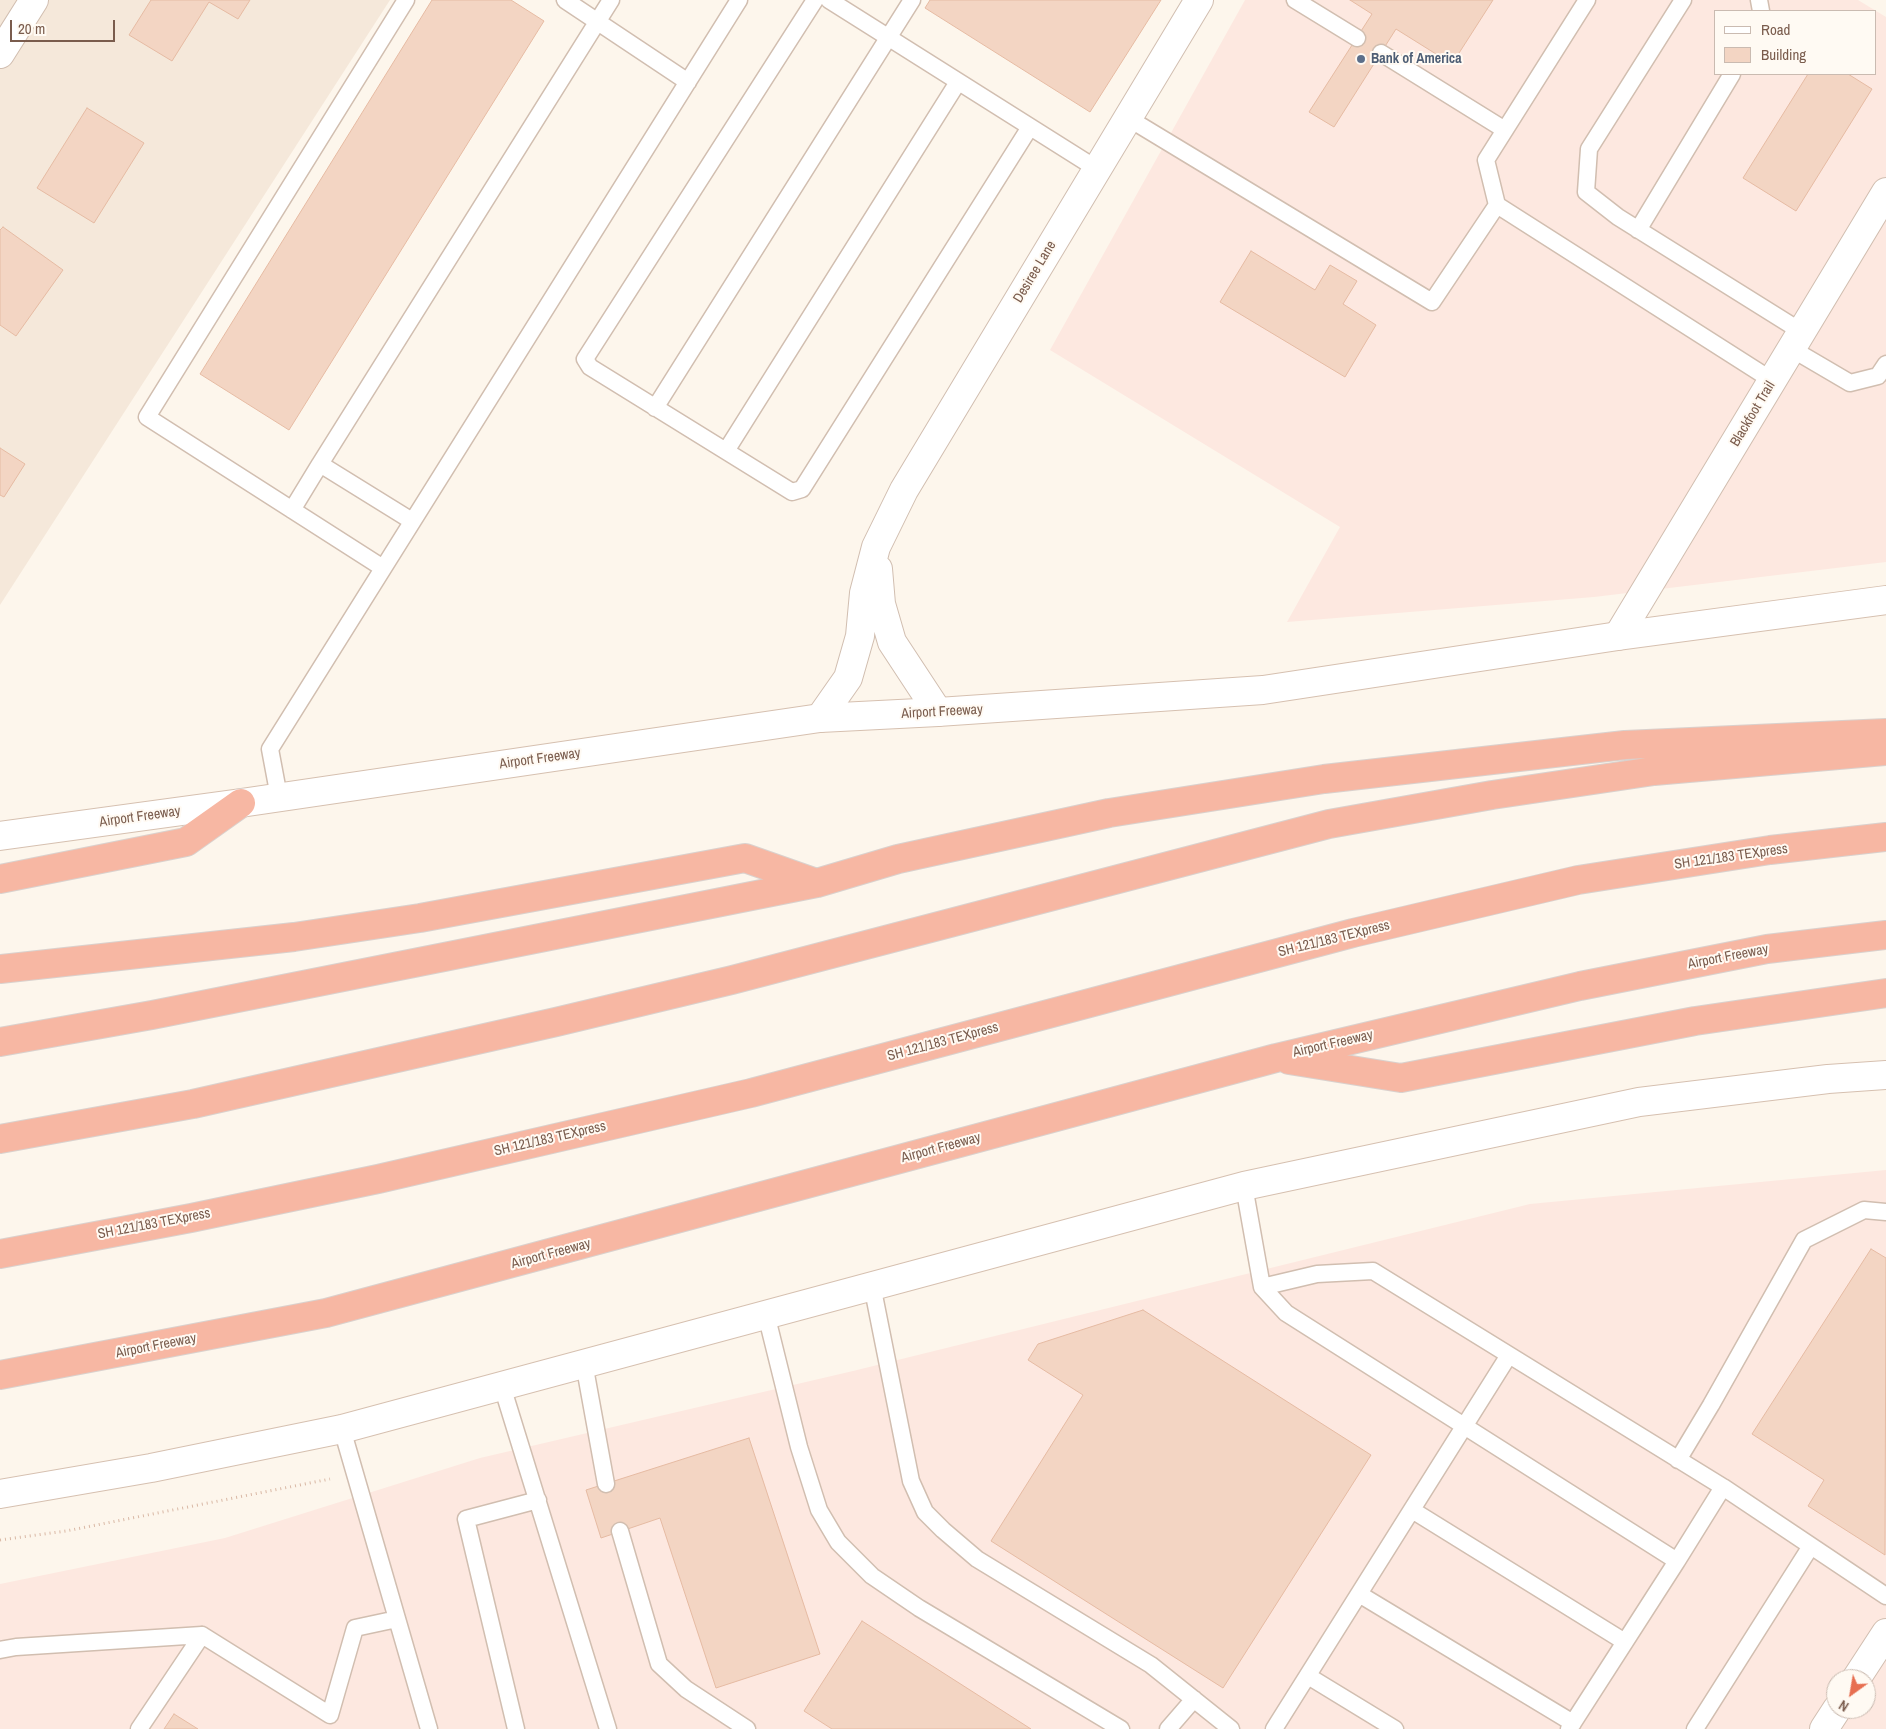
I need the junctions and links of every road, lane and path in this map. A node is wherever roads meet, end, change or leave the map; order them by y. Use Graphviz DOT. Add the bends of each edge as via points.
graph roads {
  1 [pos="34,0"];
  2 [pos="406,0"];
  3 [pos="565,0"];
  4 [pos="611,0"];
  5 [pos="739,0"];
  6 [pos="815,0"];
  7 [pos="829,0"];
  8 [pos="912,0"];
  9 [pos="1199,0"];
  10 [pos="1295,0"];
  11 [pos="1587,0"];
  12 [pos="1683,0"];
  13 [pos="598,21"];
  14 [pos="889,38"];
  15 [pos="1357,38"];
  16 [pos="0,54"];
  17 [pos="1381,54"];
  18 [pos="1731,75"];
  19 [pos="688,82"];
  20 [pos="958,82"];
  21 [pos="1128,118"];
  22 [pos="1030,127"];
  23 [pos="1505,130"];
  24 [pos="1097,169"];
  25 [pos="1886,192"];
  26 [pos="1497,205"];
  27 [pos="1638,230"];
  28 [pos="1797,341"];
  29 [pos="1886,364"];
  30 [pos="1773,381"];
  31 [pos="655,408"];
  32 [pos="726,451"];
  33 [pos="320,464"];
  34 [pos="292,510"];
  35 [pos="412,521"];
  36 [pos="876,547"];
  37 [pos="383,568"];
  38 [pos="1886,600"];
  39 [pos="1618,636"];
  40 [pos="938,712"];
  41 [pos="820,718"];
  42 [pos="1886,733"];
  43 [pos="1886,751"];
  44 [pos="279,797"];
  45 [pos="242,803"];
  46 [pos="0,836"];
  47 [pos="1886,837"];
  48 [pos="0,879"];
  49 [pos="817,884"];
  50 [pos="1886,935"];
  51 [pos="0,969"];
  52 [pos="1886,993"];
  53 [pos="0,1042"];
  54 [pos="1276,1058"];
  55 [pos="1886,1075"];
  56 [pos="0,1138"];
  57 [pos="1244,1186"];
  58 [pos="1886,1212"];
  59 [pos="0,1254"];
  60 [pos="872,1285"];
  61 [pos="1262,1287"];
  62 [pos="766,1314"];
  63 [pos="1509,1355"];
  64 [pos="584,1363"];
  65 [pos="0,1376"];
  66 [pos="502,1386"];
  67 [pos="1464,1426"];
  68 [pos="342,1429"];
  69 [pos="1678,1460"];
  70 [pos="355,1474"];
  71 [pos="606,1484"];
  72 [pos="1723,1487"];
  73 [pos="0,1494"];
  74 [pos="538,1500"];
  75 [pos="1412,1510"];
  76 [pos="620,1531"];
  77 [pos="0,1540"];
  78 [pos="1811,1546"];
  79 [pos="1677,1561"];
  80 [pos="1359,1594"];
  81 [pos="1886,1596"];
  82 [pos="397,1618"];
  83 [pos="1886,1633"];
  84 [pos="202,1635"];
  85 [pos="1624,1642"];
  86 [pos="0,1650"];
  87 [pos="1863,1669"];
  88 [pos="1308,1676"];
  89 [pos="1194,1699"];
  90 [pos="1571,1726"];
  91 [pos="139,1729"];
  92 [pos="429,1729"];
  93 [pos="516,1729"];
  94 [pos="608,1729"];
  95 [pos="747,1729"];
  96 [pos="1121,1729"];
  97 [pos="1168,1729"];
  98 [pos="1232,1729"];
  99 [pos="1274,1729"];
  100 [pos="1396,1729"];
  101 [pos="1695,1729"];
  1 -- 16 [label="main road"];
  2 -- 34 [label="lane" via="148,417"];
  3 -- 13 [label="lane"];
  4 -- 13 [label="lane"];
  5 -- 19 [label="lane"];
  6 -- 31 [label="lane" via="585,359 590,367"];
  7 -- 14 [label="lane"];
  8 -- 14 [label="lane"];
  9 -- 21 [label="main road, Desiree Lane"];
  10 -- 15 [label="lane"];
  11 -- 23 [label="lane"];
  12 -- 27 [label="lane" via="1589,148 1586,192"];
  13 -- 19 [label="lane"];
  13 -- 33 [label="lane"];
  14 -- 20 [label="lane"];
  14 -- 31 [label="lane"];
  17 -- 23 [label="lane"];
  18 -- 27 [label="lane"];
  19 -- 35 [label="lane"];
  20 -- 22 [label="lane"];
  20 -- 32 [label="lane"];
  21 -- 24 [label="main road, Desiree Lane"];
  21 -- 26 [label="lane" via="1432,302"];
  22 -- 24 [label="lane"];
  22 -- 32 [label="lane" via="802,489 792,492"];
  23 -- 26 [label="lane" via="1486,160"];
  24 -- 36 [label="main road, Desiree Lane" via="904,490"];
  25 -- 28 [label="main road, Blackfoot Trail"];
  26 -- 30 [label="lane"];
  27 -- 28 [label="lane"];
  28 -- 29 [label="lane" via="1850,383 1878,376"];
  28 -- 30 [label="main road, Blackfoot Trail"];
  30 -- 39 [label="main road, Blackfoot Trail"];
  31 -- 32 [label="lane"];
  33 -- 34 [label="lane"];
  33 -- 35 [label="lane"];
  34 -- 37 [label="lane"];
  35 -- 37 [label="lane"];
  36 -- 40 [label="main road" via="881,604 892,642"];
  36 -- 41 [label="main road, Desiree Lane" via="864,593 860,636 848,678"];
  37 -- 44 [label="lane" via="270,749"];
  38 -- 39 [label="main road, Airport Freeway"];
  39 -- 40 [label="main road, Airport Freeway" via="1263,690"];
  40 -- 41 [label="main road, Airport Freeway"];
  41 -- 44 [label="main road, Airport Freeway"];
  42 -- 49 [label="highway" via="1625,745 1324,779 1109,813 898,859"];
  43 -- 56 [label="highway" via="1654,770 1329,824 732,980 556,1022 212,1100"];
  44 -- 45 [label="main road, Airport Freeway"];
  45 -- 46 [label="main road, Airport Freeway"];
  45 -- 48 [label="highway" via="186,842"];
  47 -- 59 [label="highway, SH 121/183 TEXpress" via="1770,850 1578,880 1353,933 751,1093 378,1178"];
  49 -- 51 [label="highway" via="745,858 420,918 304,935"];
  49 -- 53 [label="highway" via="152,1016"];
  50 -- 54 [label="highway, Airport Freeway" via="1767,949 1589,984"];
  52 -- 54 [label="highway" via="1695,1021 1401,1078"];
  54 -- 65 [label="highway, Airport Freeway" via="326,1313"];
  55 -- 57 [label="main road" via="1639,1102"];
  57 -- 60 [label="main road"];
  57 -- 61 [label="lane"];
  58 -- 69 [label="lane" via="1864,1210 1804,1240"];
  60 -- 62 [label="main road"];
  60 -- 89 [label="lane" via="911,1481 925,1512 977,1559 1151,1665"];
  61 -- 63 [label="lane" via="1317,1274 1373,1271"];
  61 -- 67 [label="lane" via="1286,1313"];
  62 -- 64 [label="main road"];
  62 -- 96 [label="lane" via="798,1447 819,1510 838,1542 872,1576 919,1608"];
  63 -- 67 [label="lane"];
  63 -- 69 [label="lane"];
  64 -- 66 [label="main road"];
  64 -- 71 [label="lane"];
  66 -- 68 [label="main road"];
  66 -- 74 [label="lane"];
  67 -- 75 [label="lane"];
  67 -- 79 [label="lane"];
  68 -- 70 [label="lane"];
  68 -- 73 [label="main road" via="151,1468"];
  69 -- 72 [label="lane"];
  70 -- 77 [label="path" via="66,1531"];
  70 -- 82 [label="lane"];
  72 -- 78 [label="lane"];
  72 -- 79 [label="lane"];
  74 -- 93 [label="lane" via="466,1519"];
  74 -- 94 [label="lane"];
  75 -- 80 [label="lane"];
  75 -- 85 [label="lane"];
  76 -- 95 [label="lane" via="659,1664 686,1689"];
  78 -- 81 [label="lane"];
  78 -- 101 [label="lane"];
  79 -- 85 [label="lane"];
  80 -- 88 [label="lane"];
  80 -- 90 [label="lane"];
  82 -- 84 [label="lane" via="355,1628 330,1715"];
  82 -- 92 [label="lane"];
  83 -- 87 [label="main road"];
  84 -- 86 [label="lane"];
  84 -- 91 [label="lane"];
  85 -- 90 [label="lane"];
  88 -- 99 [label="lane"];
  88 -- 100 [label="lane"];
  89 -- 97 [label="lane"];
  89 -- 98 [label="lane"];
}
